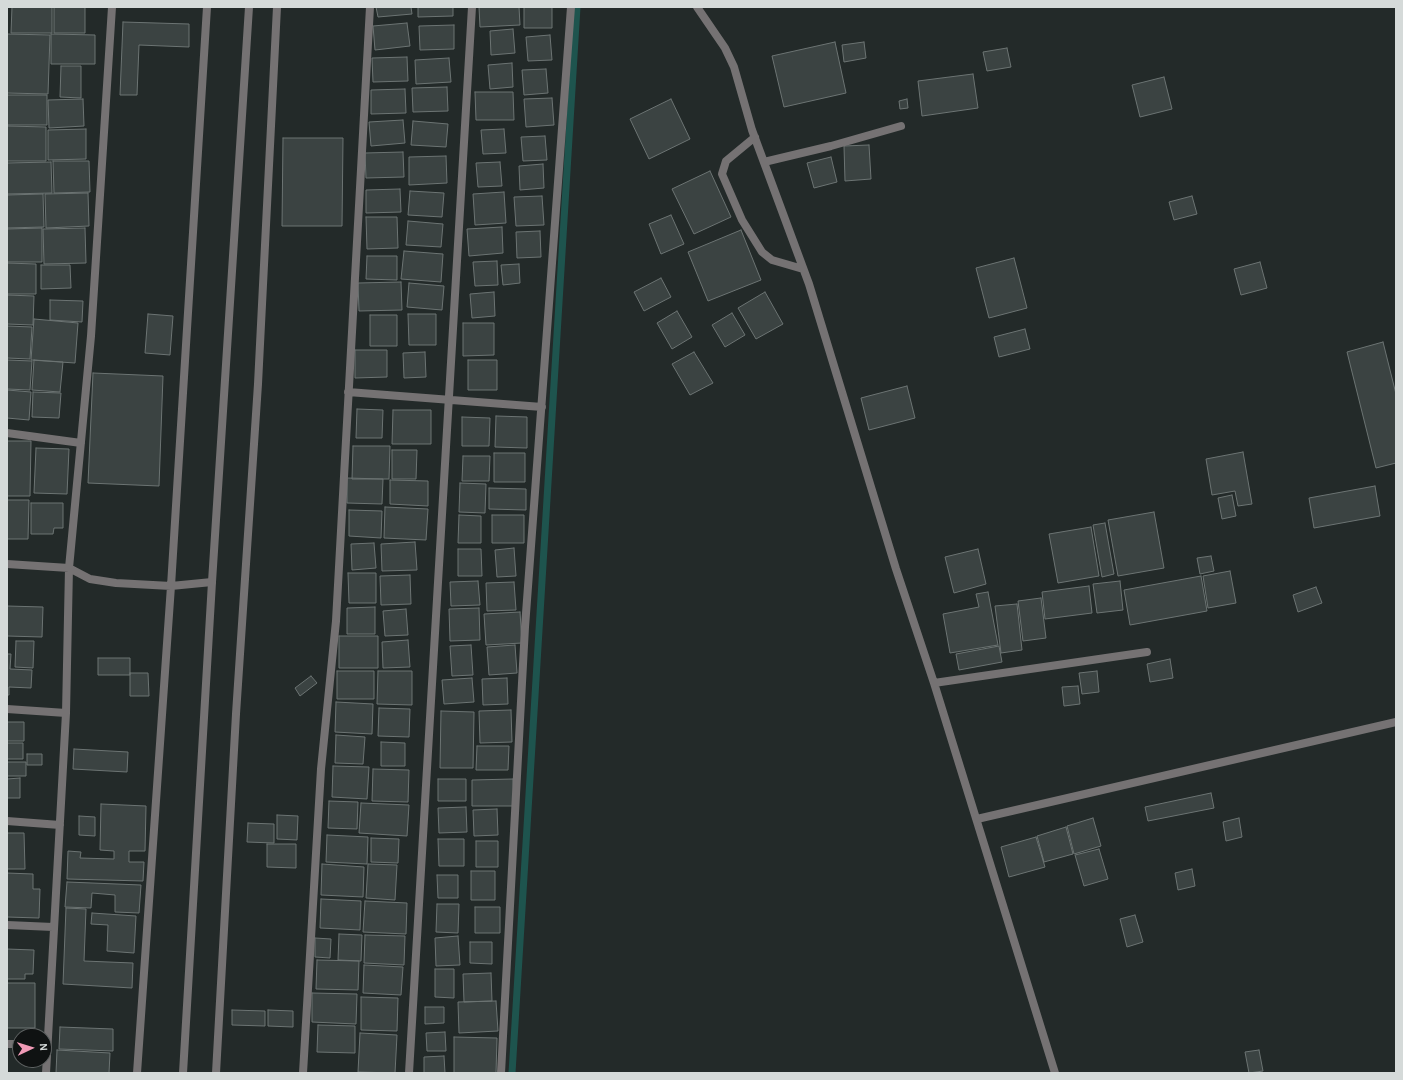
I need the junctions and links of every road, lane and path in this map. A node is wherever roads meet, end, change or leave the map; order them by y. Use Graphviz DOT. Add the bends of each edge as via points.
graph roads {
  1 [pos="112,7"];
  2 [pos="207,7"];
  3 [pos="249,7"];
  4 [pos="277,7"];
  5 [pos="370,7"];
  6 [pos="472,7"];
  7 [pos="571,7"];
  8 [pos="697,7"];
  9 [pos="901,126"];
  10 [pos="755,137"];
  11 [pos="764,162"];
  12 [pos="803,269"];
  13 [pos="348,392"];
  14 [pos="448,400"];
  15 [pos="542,406"];
  16 [pos="7,433"];
  17 [pos="82,443"];
  18 [pos="7,564"];
  19 [pos="69,568"];
  20 [pos="212,582"];
  21 [pos="171,586"];
  22 [pos="1147,652"];
  23 [pos="934,683"];
  24 [pos="7,709"];
  25 [pos="66,713"];
  26 [pos="1396,722"];
  27 [pos="977,819"];
  28 [pos="7,821"];
  29 [pos="60,825"];
  30 [pos="7,925"];
  31 [pos="53,927"];
  32 [pos="47,1028"];
  33 [pos="137,1073"];
  34 [pos="183,1073"];
  35 [pos="211,1073"];
  36 [pos="217,1073"];
  37 [pos="302,1073"];
  38 [pos="409,1073"];
  39 [pos="501,1073"];
  40 [pos="1055,1073"];
  1 -- 17 [label="street"];
  2 -- 21 [label="street"];
  3 -- 20 [label="street"];
  4 -- 36 [label="street" via="258,384"];
  5 -- 13 [label="street"];
  6 -- 14 [label="street"];
  7 -- 15 [label="street"];
  8 -- 10 [label="street" via="725,48 734,67"];
  9 -- 11 [label="street"];
  10 -- 11 [label="street"];
  10 -- 12 [label="street" via="726,161 722,174 742,220 762,252 772,260"];
  11 -- 12 [label="street"];
  12 -- 23 [label="street"];
  13 -- 14 [label="street"];
  13 -- 37 [label="street" via="336,621 322,769"];
  14 -- 15 [label="street"];
  14 -- 38 [label="street"];
  15 -- 39 [label="street" via="525,627"];
  16 -- 17 [label="street"];
  17 -- 19 [label="street"];
  18 -- 19 [label="street"];
  19 -- 21 [label="street" via="90,579"];
  19 -- 25 [label="street"];
  20 -- 21 [label="street"];
  20 -- 34 [label="street"];
  21 -- 33 [label="street"];
  22 -- 23 [label="street"];
  23 -- 27 [label="street"];
  24 -- 25 [label="street"];
  25 -- 29 [label="street"];
  26 -- 27 [label="street"];
  27 -- 40 [label="street"];
  28 -- 29 [label="street"];
  29 -- 31 [label="street"];
  30 -- 31 [label="street"];
  31 -- 32 [label="street"];
  35 -- 36 [label="street"];
}
